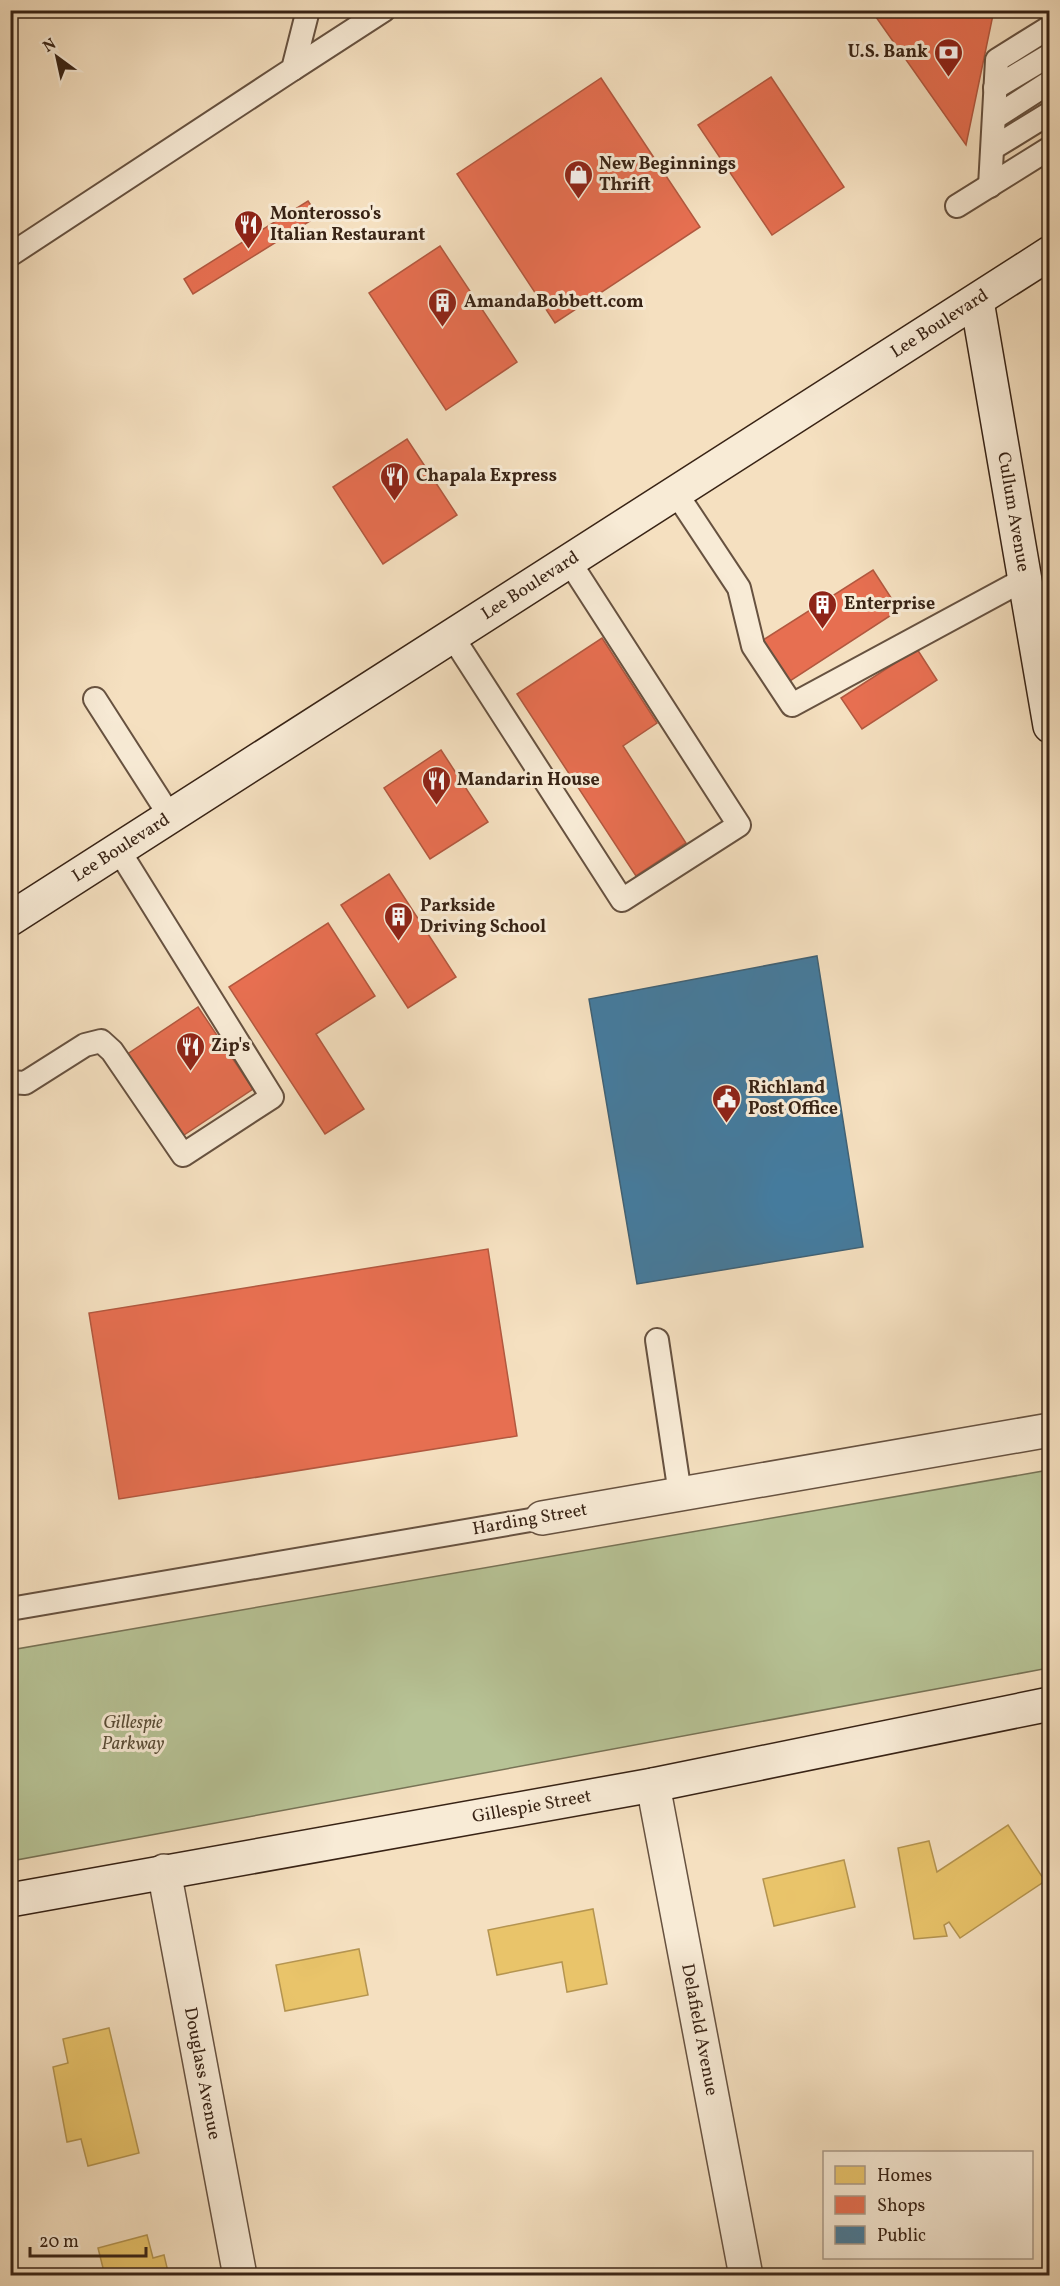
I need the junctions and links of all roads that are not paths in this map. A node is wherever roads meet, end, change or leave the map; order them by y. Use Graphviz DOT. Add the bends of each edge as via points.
graph roads {
  1 [pos="308,10"];
  2 [pos="384,10"];
  3 [pos="1050,27"];
  4 [pos="1050,55"];
  5 [pos="293,69"];
  6 [pos="1050,82"];
  7 [pos="996,88"];
  8 [pos="1050,113"];
  9 [pos="994,118"];
  10 [pos="993,148"];
  11 [pos="1050,148"];
  12 [pos="990,186"];
  13 [pos="957,206"];
  14 [pos="1050,253"];
  15 [pos="10,255"];
  16 [pos="977,301"];
  17 [pos="676,493"];
  18 [pos="569,561"];
  19 [pos="1025,579"];
  20 [pos="452,636"];
  21 [pos="95,699"];
  22 [pos="1050,726"];
  23 [pos="170,816"];
  24 [pos="118,849"];
  25 [pos="10,919"];
  26 [pos="10,1082"];
  27 [pos="657,1340"];
  28 [pos="1050,1430"];
  29 [pos="680,1494"];
  30 [pos="542,1518"];
  31 [pos="10,1609"];
  32 [pos="1050,1704"];
  33 [pos="653,1785"];
  34 [pos="164,1871"];
  35 [pos="10,1900"];
  36 [pos="240,2276"];
  37 [pos="746,2276"];
  1 -- 5 [label="lane"];
  2 -- 5 [label="lane"];
  3 -- 7 [label="lane" via="997,60"];
  4 -- 7 [label="lane"];
  5 -- 15 [label="lane"];
  6 -- 9 [label="lane"];
  7 -- 9 [label="lane"];
  8 -- 10 [label="lane"];
  9 -- 10 [label="lane"];
  10 -- 12 [label="lane"];
  11 -- 12 [label="lane"];
  12 -- 13 [label="lane"];
  14 -- 16 [label="street, Lee Boulevard"];
  16 -- 17 [label="street, Lee Boulevard"];
  16 -- 19 [label="street, Cullum Avenue"];
  17 -- 18 [label="street, Lee Boulevard"];
  17 -- 19 [label="lane" via="739,588 753,646 792,705"];
  18 -- 20 [label="street, Lee Boulevard"];
  18 -- 20 [label="lane" via="739,825 622,900"];
  19 -- 22 [label="street, Cullum Avenue"];
  20 -- 23 [label="street, Lee Boulevard"];
  21 -- 23 [label="lane"];
  23 -- 24 [label="street, Lee Boulevard"];
  24 -- 25 [label="street, Lee Boulevard"];
  24 -- 26 [label="lane" via="272,1097 183,1155 112,1051 101,1041 85,1045 25,1083"];
  27 -- 29 [label="lane"];
  28 -- 29 [label="street, Harding Street"];
  29 -- 30 [label="street, Harding Street"];
  30 -- 31 [label="lane, Harding Street"];
  32 -- 33 [label="street, Gillespie Street"];
  33 -- 34 [label="street, Gillespie Street"];
  33 -- 37 [label="street, Delafield Avenue"];
  34 -- 35 [label="street, Gillespie Street"];
  34 -- 36 [label="street, Douglass Avenue"];
}
